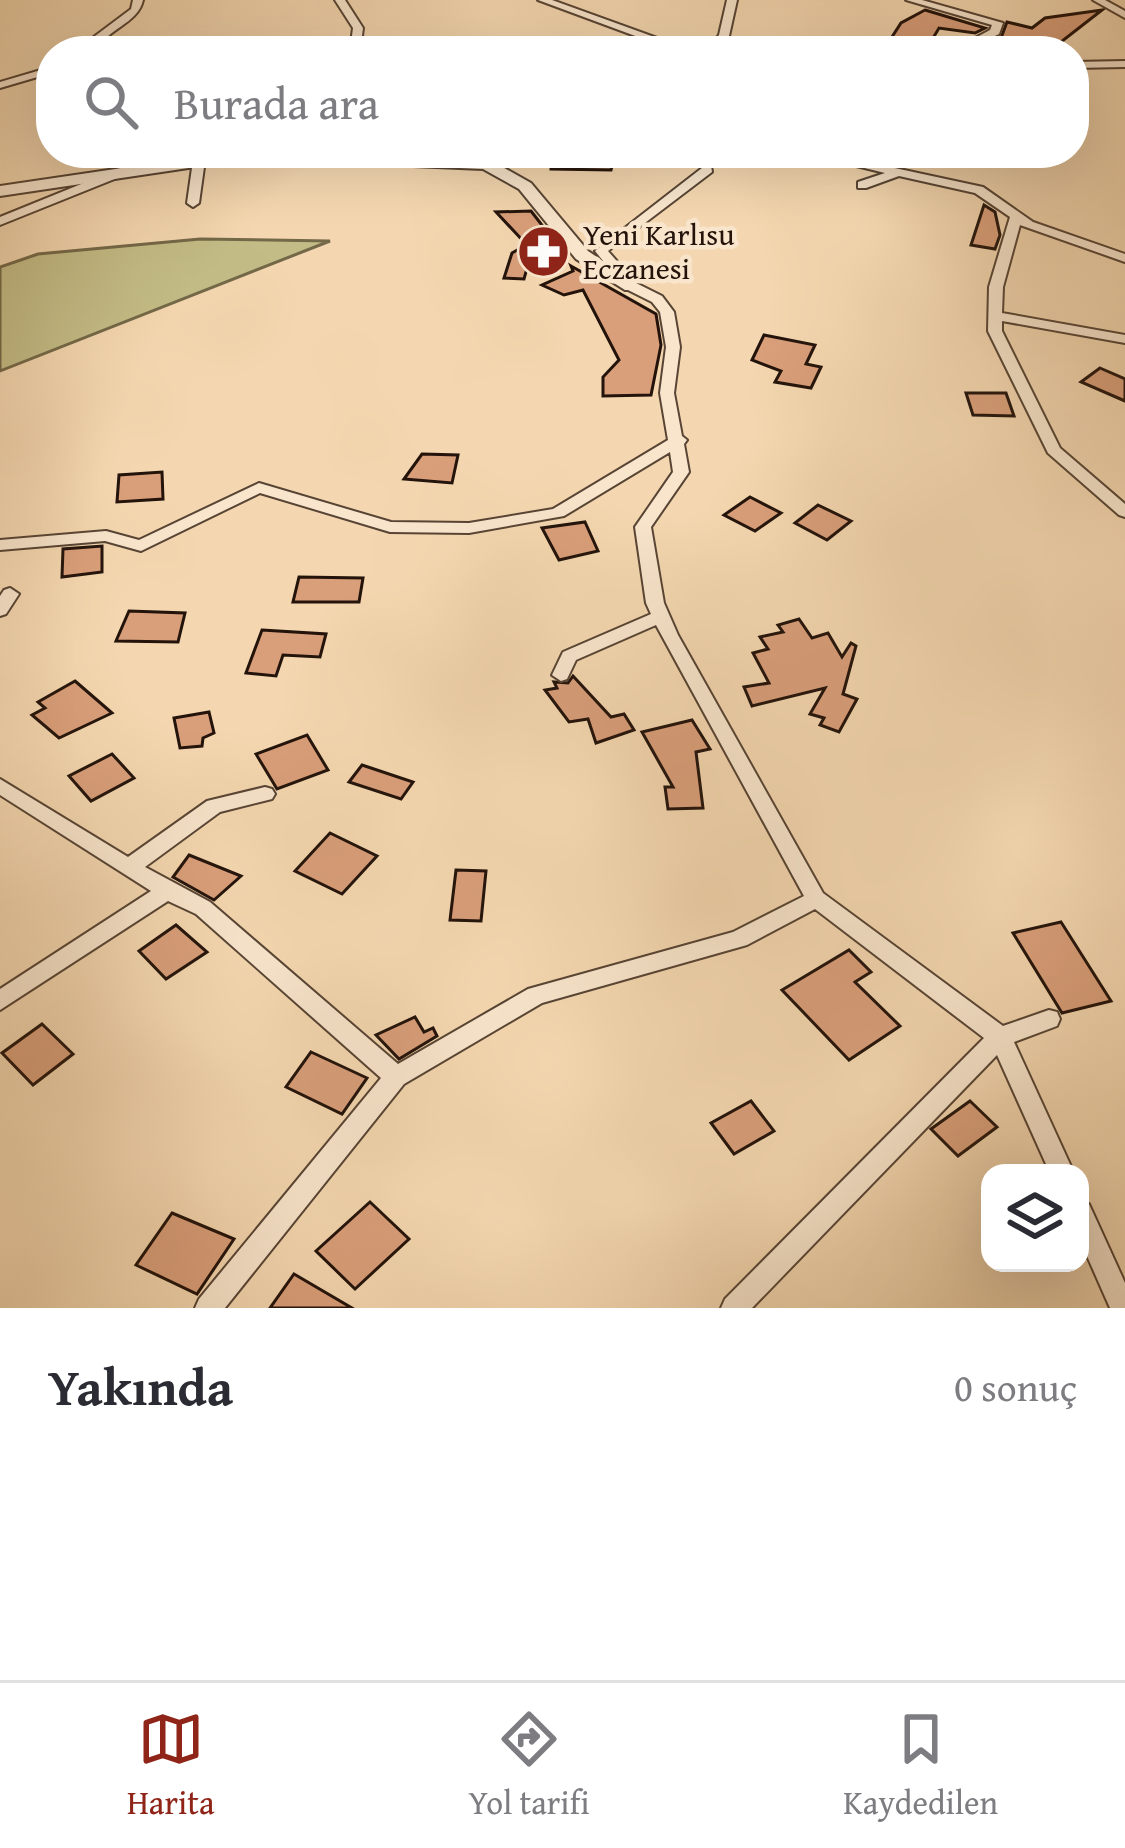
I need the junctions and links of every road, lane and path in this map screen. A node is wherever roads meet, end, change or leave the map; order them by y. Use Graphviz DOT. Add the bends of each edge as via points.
graph roads {
  1 [pos="138,0"];
  2 [pos="340,0"];
  3 [pos="543,0"];
  4 [pos="732,0"];
  5 [pos="911,0"];
  6 [pos="1099,0"];
  7 [pos="1125,15"];
  8 [pos="102,36"];
  9 [pos="357,36"];
  10 [pos="642,36"];
  11 [pos="724,36"];
  12 [pos="987,36"];
  13 [pos="1125,64"];
  14 [pos="1089,65"];
  15 [pos="7,67"];
  16 [pos="36,74"];
  17 [pos="22,78"];
  18 [pos="0,85"];
  19 [pos="137,168"];
  20 [pos="194,168"];
  21 [pos="493,168"];
  22 [pos="708,168"];
  23 [pos="880,168"];
  24 [pos="123,171"];
  25 [pos="899,172"];
  26 [pos="862,185"];
  27 [pos="0,191"];
  28 [pos="193,203"];
  29 [pos="1017,214"];
  30 [pos="0,221"];
  31 [pos="1125,258"];
  32 [pos="631,286"];
  33 [pos="997,316"];
  34 [pos="1125,339"];
  35 [pos="679,440"];
  36 [pos="1125,512"];
  37 [pos="0,545"];
  38 [pos="661,616"];
  39 [pos="561,676"];
  40 [pos="0,785"];
  41 [pos="265,794"];
  42 [pos="129,867"];
  43 [pos="166,891"];
  44 [pos="816,899"];
  45 [pos="0,1000"];
  46 [pos="1049,1019"];
  47 [pos="1000,1037"];
  48 [pos="395,1077"];
  49 [pos="1058,1164"];
  50 [pos="1089,1233"];
  51 [pos="208,1308"];
  52 [pos="734,1308"];
  53 [pos="1123,1308"];
  1 -- 8 [label="street"];
  2 -- 9 [label="street"];
  3 -- 10 [label="street"];
  4 -- 11 [label="street"];
  5 -- 12 [label="street" via="998,23"];
  6 -- 7 [label="street"];
  13 -- 14 [label="street"];
  15 -- 17 [label="street"];
  16 -- 17 [label="street"];
  17 -- 18 [label="street"];
  19 -- 24 [label="street"];
  20 -- 28 [label="street"];
  21 -- 32 [label="street" via="525,186 582,255"];
  22 -- 32 [label="street" via="601,251"];
  23 -- 25 [label="street"];
  24 -- 27 [label="street"];
  24 -- 30 [label="street"];
  25 -- 26 [label="street"];
  25 -- 29 [label="street" via="979,190"];
  29 -- 31 [label="street" via="1052,236"];
  29 -- 33 [label="street" via="996,287"];
  32 -- 35 [label="street" via="667,312 667,393"];
  33 -- 34 [label="street"];
  33 -- 36 [label="street" via="995,331 1053,450"];
  35 -- 37 [label="street" via="557,513 469,528 390,527 259,488 141,546 106,536"];
  35 -- 38 [label="street" via="681,472 643,526"];
  38 -- 39 [label="street" via="569,656"];
  38 -- 44 [label="street"];
  40 -- 42 [label="street"];
  41 -- 42 [label="street" via="214,806"];
  42 -- 43 [label="street"];
  43 -- 45 [label="street"];
  43 -- 48 [label="street" via="203,908"];
  44 -- 47 [label="street"];
  44 -- 48 [label="street" via="739,938 536,997"];
  46 -- 47 [label="street"];
  47 -- 49 [label="street"];
  47 -- 52 [label="street"];
  48 -- 51 [label="street"];
  50 -- 53 [label="street"];
}
